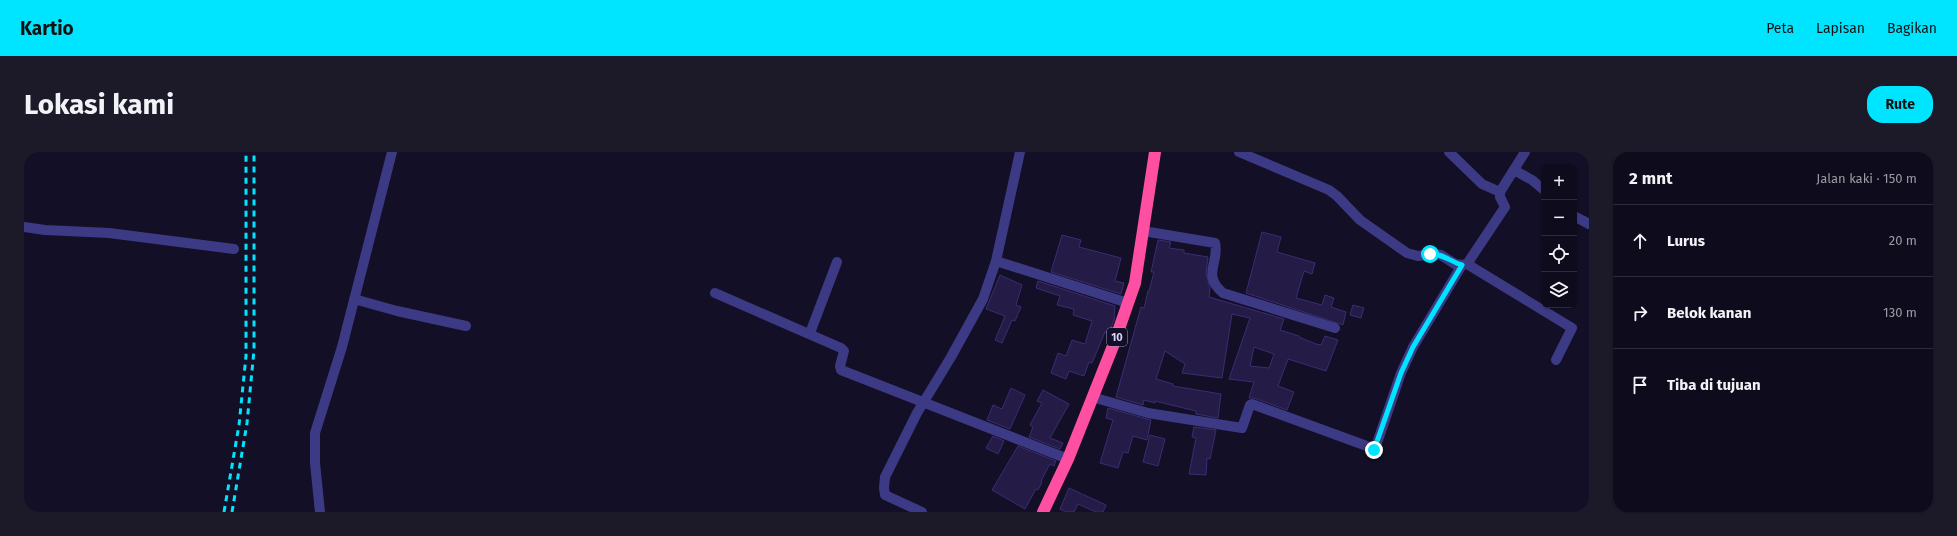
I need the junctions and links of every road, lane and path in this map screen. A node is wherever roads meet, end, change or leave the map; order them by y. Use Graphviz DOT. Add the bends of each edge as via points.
graph roads {
  1 [pos="392,152"];
  2 [pos="1020,152"];
  3 [pos="1155,152"];
  4 [pos="1239,152"];
  5 [pos="1449,152"];
  6 [pos="1525,152"];
  7 [pos="1514,170"];
  8 [pos="1541,188"];
  9 [pos="1500,192"];
  10 [pos="1577,218"];
  11 [pos="1589,224"];
  12 [pos="24,227"];
  13 [pos="1143,232"];
  14 [pos="234,248"];
  15 [pos="996,261"];
  16 [pos="838,262"];
  17 [pos="1464,265"];
  18 [pos="715,293"];
  19 [pos="354,299"];
  20 [pos="1128,303"];
  21 [pos="466,326"];
  22 [pos="1335,328"];
  23 [pos="810,333"];
  24 [pos="1556,360"];
  25 [pos="1092,397"];
  26 [pos="923,402"];
  27 [pos="1068,460"];
  28 [pos="320,512"];
  29 [pos="922,512"];
  30 [pos="1043,512"];
  1 -- 19 [label="street"];
  2 -- 15 [label="street"];
  3 -- 13 [label="highway, 10"];
  4 -- 17 [label="street" via="1330,190 1360,220 1407,253 1418,256 1434,254"];
  5 -- 9 [label="street" via="1482,184"];
  6 -- 7 [label="street"];
  7 -- 8 [label="street"];
  7 -- 9 [label="street"];
  9 -- 17 [label="street" via="1505,207"];
  10 -- 11 [label="street"];
  12 -- 14 [label="street" via="122,234"];
  13 -- 20 [label="highway, 10" via="1135,283"];
  13 -- 22 [label="street" via="1216,243 1212,268 1214,282 1223,293"];
  15 -- 20 [label="street"];
  15 -- 26 [label="street" via="983,299"];
  16 -- 23 [label="street"];
  17 -- 24 [label="street" via="1572,328"];
  17 -- 25 [label="street" via="1413,347 1401,373 1375,450 1252,404 1242,428 1148,413"];
  18 -- 23 [label="street"];
  19 -- 21 [label="street"];
  19 -- 28 [label="street" via="342,348 315,433"];
  20 -- 25 [label="highway, 10" via="1114,346"];
  23 -- 26 [label="street" via="843,349 840,366 842,370"];
  25 -- 27 [label="highway, 10"];
  26 -- 27 [label="street"];
  26 -- 29 [label="street" via="885,477 884,488 888,497"];
  27 -- 30 [label="highway, 10"];
}
